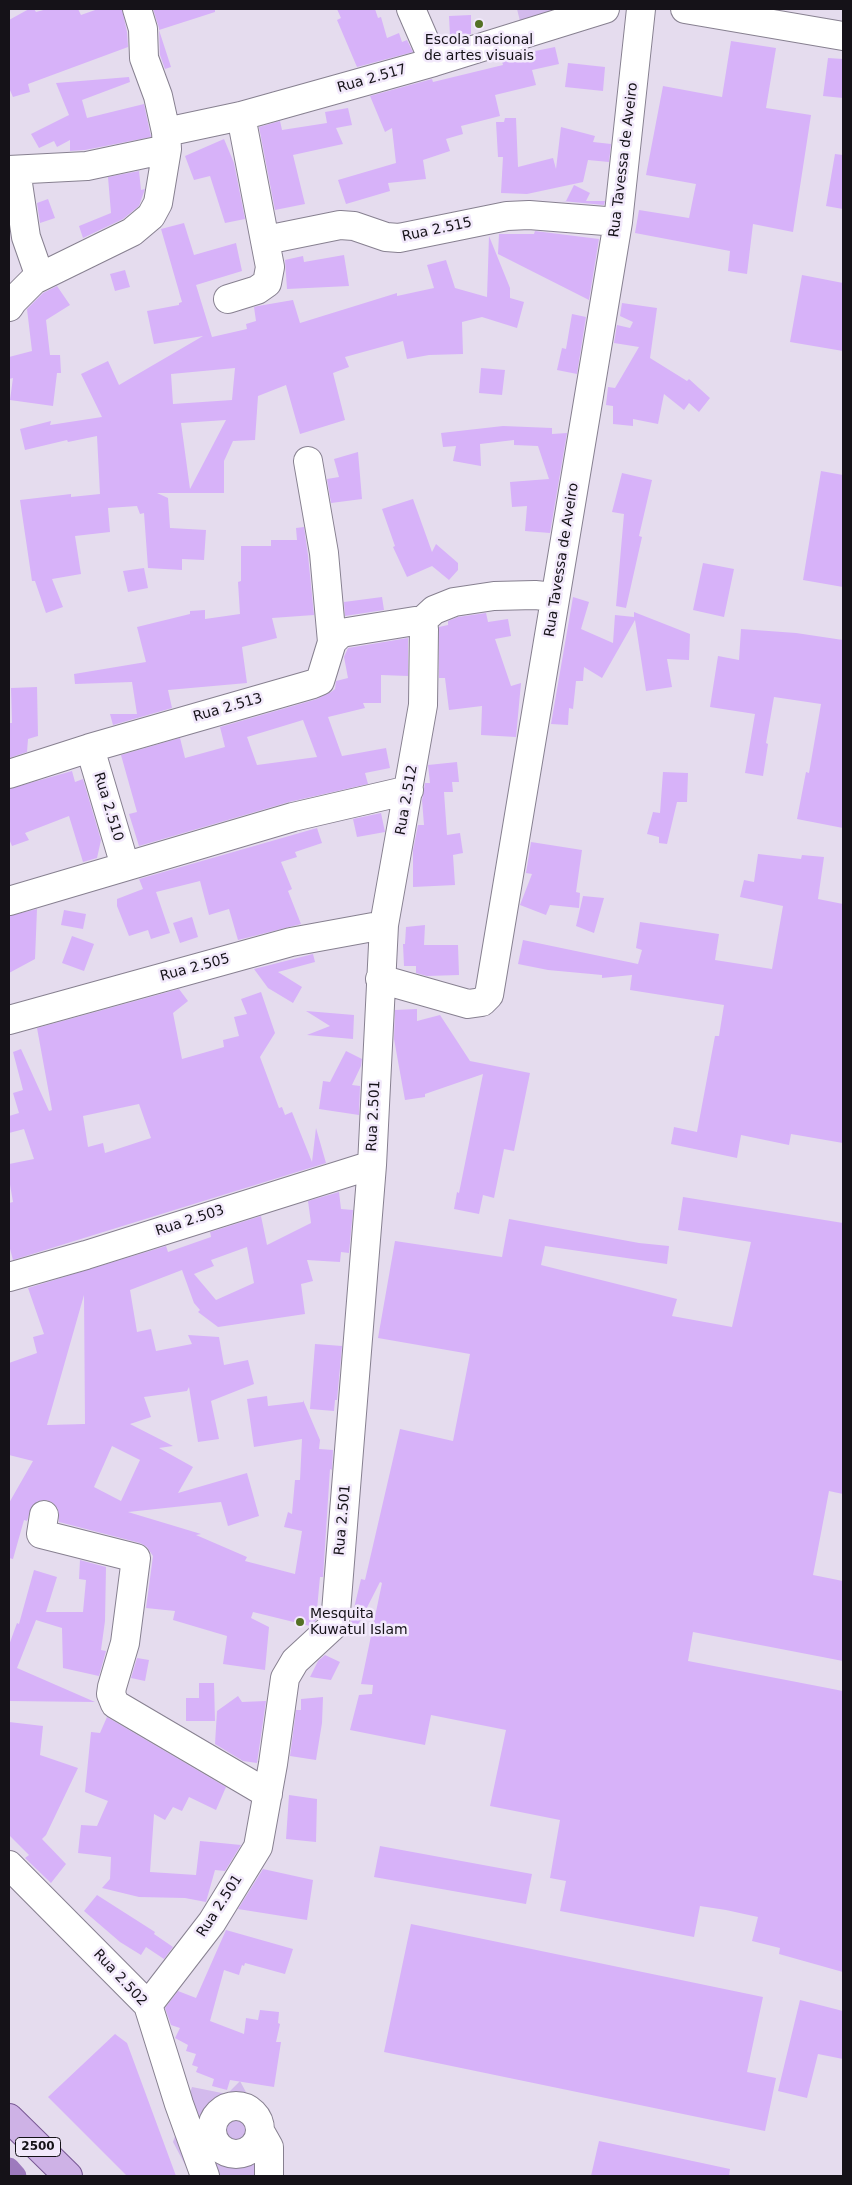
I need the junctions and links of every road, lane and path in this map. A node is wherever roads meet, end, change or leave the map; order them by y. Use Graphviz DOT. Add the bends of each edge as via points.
graph roads {
  1 [pos="137,9"];
  2 [pos="411,9"];
  3 [pos="605,9"];
  4 [pos="641,9"];
  5 [pos="685,9"];
  6 [pos="843,36"];
  7 [pos="434,62"];
  8 [pos="240,116"];
  9 [pos="167,140"];
  10 [pos="12,170"];
  11 [pos="618,222"];
  12 [pos="266,240"];
  13 [pos="40,277"];
  14 [pos="228,299"];
  15 [pos="9,307"];
  16 [pos="308,461"];
  17 [pos="556,597"];
  18 [pos="421,622"];
  19 [pos="332,642"];
  20 [pos="90,748"];
  21 [pos="9,774"];
  22 [pos="409,790"];
  23 [pos="125,866"];
  24 [pos="9,901"];
  25 [pos="384,925"];
  26 [pos="380,979"];
  27 [pos="9,1020"];
  28 [pos="372,1165"];
  29 [pos="9,1276"];
  30 [pos="44,1515"];
  31 [pos="268,1794"];
  32 [pos="9,1865"];
  33 [pos="148,2005"];
  34 [pos="179,2104"];
  35 [pos="9,2118"];
  36 [pos="215,2124"];
  37 [pos="260,2131"];
  38 [pos="202,2168"];
  39 [pos="68,2176"];
  40 [pos="269,2176"];
  1 -- 9 [label="street" via="143,29 144,58 158,96"];
  2 -- 7 [label="street"];
  3 -- 7 [label="street, Rua 2.517"];
  4 -- 11 [label="street, Rua Tavessa de Aveiro"];
  5 -- 6 [label="street"];
  7 -- 8 [label="street, Rua 2.517"];
  8 -- 9 [label="street, Rua 2.517"];
  8 -- 12 [label="street"];
  9 -- 10 [label="street, Rua 2.517" via="87,166"];
  9 -- 13 [label="street" via="158,203 151,216 132,232"];
  10 -- 13 [label="street" via="26,237"];
  11 -- 12 [label="street, Rua 2.515" via="507,216 399,238 340,225"];
  11 -- 17 [label="street, Rua Tavessa de Aveiro"];
  12 -- 14 [label="street" via="270,267 268,283"];
  13 -- 15 [label="street"];
  16 -- 19 [label="street" via="324,553"];
  17 -- 18 [label="street" via="494,596 454,602 434,610"];
  17 -- 26 [label="street, Rua Tavessa de Aveiro" via="489,995 482,1002 468,1004"];
  18 -- 19 [label="street" via="341,633"];
  18 -- 22 [label="street, Rua 2.512" via="424,629 423,705"];
  19 -- 20 [label="street, Rua 2.513" via="320,681"];
  20 -- 21 [label="street, Rua 2.513"];
  20 -- 23 [label="street, Rua 2.510"];
  22 -- 23 [label="street" via="294,817"];
  22 -- 25 [label="street, Rua 2.512"];
  23 -- 24 [label="street"];
  25 -- 26 [label="street, Rua 2.512"];
  25 -- 27 [label="street, Rua 2.505" via="291,942"];
  26 -- 28 [label="street, Rua 2.501"];
  28 -- 29 [label="street, Rua 2.503"];
  28 -- 31 [label="street, Rua 2.501" via="335,1624 295,1661 285,1678"];
  30 -- 31 [label="street" via="41,1534 136,1558 125,1644 112,1687 115,1704"];
  31 -- 33 [label="street, Rua 2.501" via="258,1847 212,1922"];
  32 -- 33 [label="street, Rua 2.502"];
  33 -- 34 [label="street, Rua 2.502"];
  34 -- 36 [label="street"];
  34 -- 38 [label="street, Rua 2.502"];
  35 -- 39 [label="main road, 2500"];
  36 -- 37 [label="street" via="225,2108 242,2106 255,2116"];
  36 -- 37 [label="street" via="222,2149 238,2154 252,2146"];
  36 -- 38 [label="street"];
  37 -- 40 [label="street" via="269,2146"];
}
